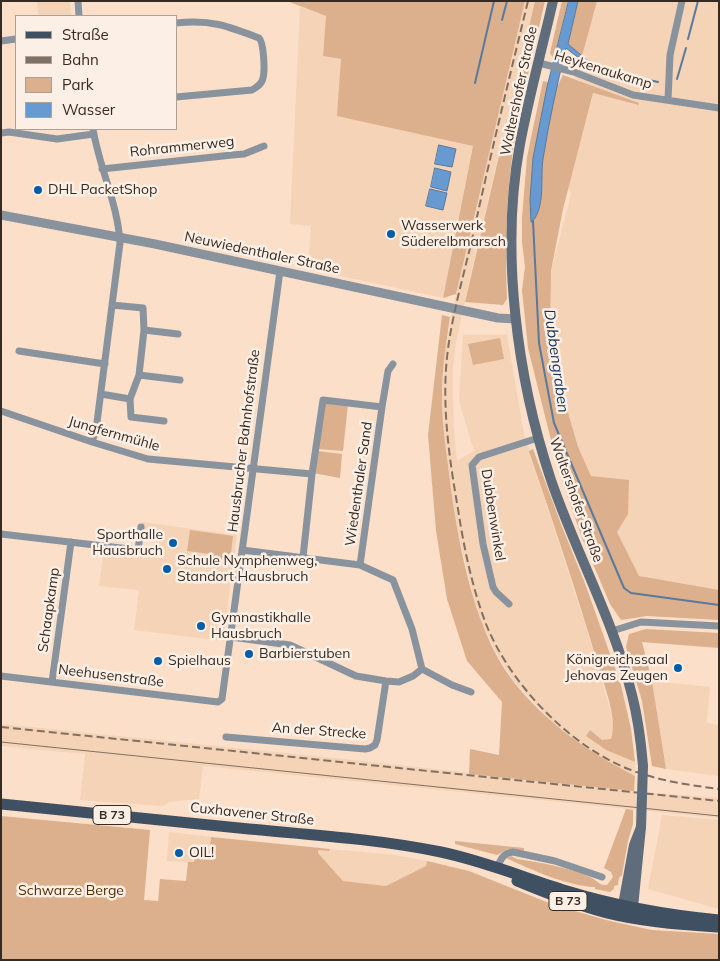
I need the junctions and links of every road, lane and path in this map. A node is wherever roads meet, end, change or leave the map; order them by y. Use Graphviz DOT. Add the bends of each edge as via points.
graph roads {
  1 [pos="78,1"];
  2 [pos="553,1"];
  3 [pos="682,1"];
  4 [pos="79,15"];
  5 [pos="178,24"];
  6 [pos="15,40"];
  7 [pos="1,41"];
  8 [pos="539,63"];
  9 [pos="178,98"];
  10 [pos="668,100"];
  11 [pos="719,108"];
  12 [pos="93,131"];
  13 [pos="1,132"];
  14 [pos="264,146"];
  15 [pos="102,169"];
  16 [pos="1,215"];
  17 [pos="120,237"];
  18 [pos="280,271"];
  19 [pos="112,305"];
  20 [pos="516,319"];
  21 [pos="144,330"];
  22 [pos="178,334"];
  23 [pos="19,351"];
  24 [pos="105,364"];
  25 [pos="393,364"];
  26 [pos="139,375"];
  27 [pos="180,380"];
  28 [pos="101,394"];
  29 [pos="130,399"];
  30 [pos="382,407"];
  31 [pos="1,411"];
  32 [pos="164,421"];
  33 [pos="538,438"];
  34 [pos="92,442"];
  35 [pos="253,470"];
  36 [pos="312,474"];
  37 [pos="141,527"];
  38 [pos="1,534"];
  39 [pos="71,542"];
  40 [pos="242,550"];
  41 [pos="303,557"];
  42 [pos="360,564"];
  43 [pos="509,604"];
  44 [pos="719,626"];
  45 [pos="612,631"];
  46 [pos="231,637"];
  47 [pos="422,669"];
  48 [pos="1,676"];
  49 [pos="386,681"];
  50 [pos="52,682"];
  51 [pos="471,692"];
  52 [pos="218,702"];
  53 [pos="226,737"];
  54 [pos="1,804"];
  55 [pos="497,869"];
  56 [pos="602,877"];
  57 [pos="628,910"];
  58 [pos="719,920"];
  59 [pos="719,927"];
  1 -- 4 [label="street"];
  2 -- 8 [label="main road, Waltershofer Straße"];
  3 -- 10 [label="street" via="670,55"];
  5 -- 9 [label="street" via="221,24 260,38 263,43 260,85 252,90"];
  6 -- 7 [label="street"];
  8 -- 10 [label="street, Heykenaukamp" via="565,69 633,95"];
  8 -- 20 [label="main road, Waltershofer Straße" via="515,177 512,228"];
  10 -- 11 [label="street, Heykenaukamp"];
  12 -- 13 [label="street" via="58,139"];
  12 -- 15 [label="street"];
  14 -- 15 [label="street, Rohrammerweg" via="244,154"];
  15 -- 17 [label="street"];
  16 -- 17 [label="street, Neuwiedenthaler Straße"];
  17 -- 18 [label="street, Neuwiedenthaler Straße"];
  17 -- 19 [label="street"];
  18 -- 20 [label="street, Neuwiedenthaler Straße" via="498,318"];
  18 -- 35 [label="street, Hausbrucher Bahnhofstraße"];
  19 -- 21 [label="street" via="143,308"];
  19 -- 24 [label="street"];
  20 -- 33 [label="main road, Waltershofer Straße"];
  21 -- 22 [label="street"];
  21 -- 26 [label="street"];
  23 -- 24 [label="street"];
  24 -- 28 [label="street"];
  25 -- 30 [label="street, Wiedenthaler Sand" via="388,370"];
  26 -- 27 [label="street"];
  26 -- 29 [label="street"];
  28 -- 29 [label="street"];
  28 -- 34 [label="street"];
  29 -- 32 [label="street" via="131,417"];
  30 -- 36 [label="street, Wiedenthaler Sand" via="323,400"];
  30 -- 42 [label="street, Wiedenthaler Sand"];
  31 -- 34 [label="street, Jungfernmühle"];
  33 -- 43 [label="street, Dubbenwinkel" via="479,457 472,465 483,544 493,587"];
  33 -- 45 [label="main road, Waltershofer Straße" via="562,510"];
  34 -- 35 [label="street, Jungfernmühle" via="148,459"];
  35 -- 36 [label="street"];
  35 -- 40 [label="street, Hausbrucher Bahnhofstraße"];
  36 -- 41 [label="street, Wiedenthaler Sand"];
  37 -- 39 [label="street" via="138,550"];
  38 -- 39 [label="street"];
  39 -- 50 [label="street, Schaapkamp"];
  40 -- 41 [label="street"];
  40 -- 46 [label="street, Hausbrucher Bahnhofstraße"];
  41 -- 42 [label="street"];
  42 -- 47 [label="street" via="393,580 412,629"];
  44 -- 45 [label="street" via="641,622"];
  45 -- 57 [label="main road, Waltershofer Straße, bridge" via="632,695 643,766 641,827 634,845"];
  46 -- 49 [label="street" via="290,645 356,676"];
  46 -- 52 [label="street, Hausbrucher Bahnhofstraße" via="223,697"];
  47 -- 49 [label="street" via="399,682"];
  47 -- 51 [label="street"];
  48 -- 50 [label="street, Neehusenstraße"];
  49 -- 53 [label="street, An der Strecke" via="375,745 370,748"];
  50 -- 52 [label="street, Neehusenstraße"];
  54 -- 55 [label="main road, Cuxhavener Straße / B 73" via="373,842 441,852"];
  55 -- 56 [label="street" via="503,856 513,852 555,861"];
  55 -- 57 [label="main road, Cuxhavener Straße / B 73" via="511,879 594,909"];
  57 -- 58 [label="main road, Cuxhavener Straße / B 73"];
  57 -- 59 [label="main road, Cuxhavener Straße / B 73" via="658,922"];
}
